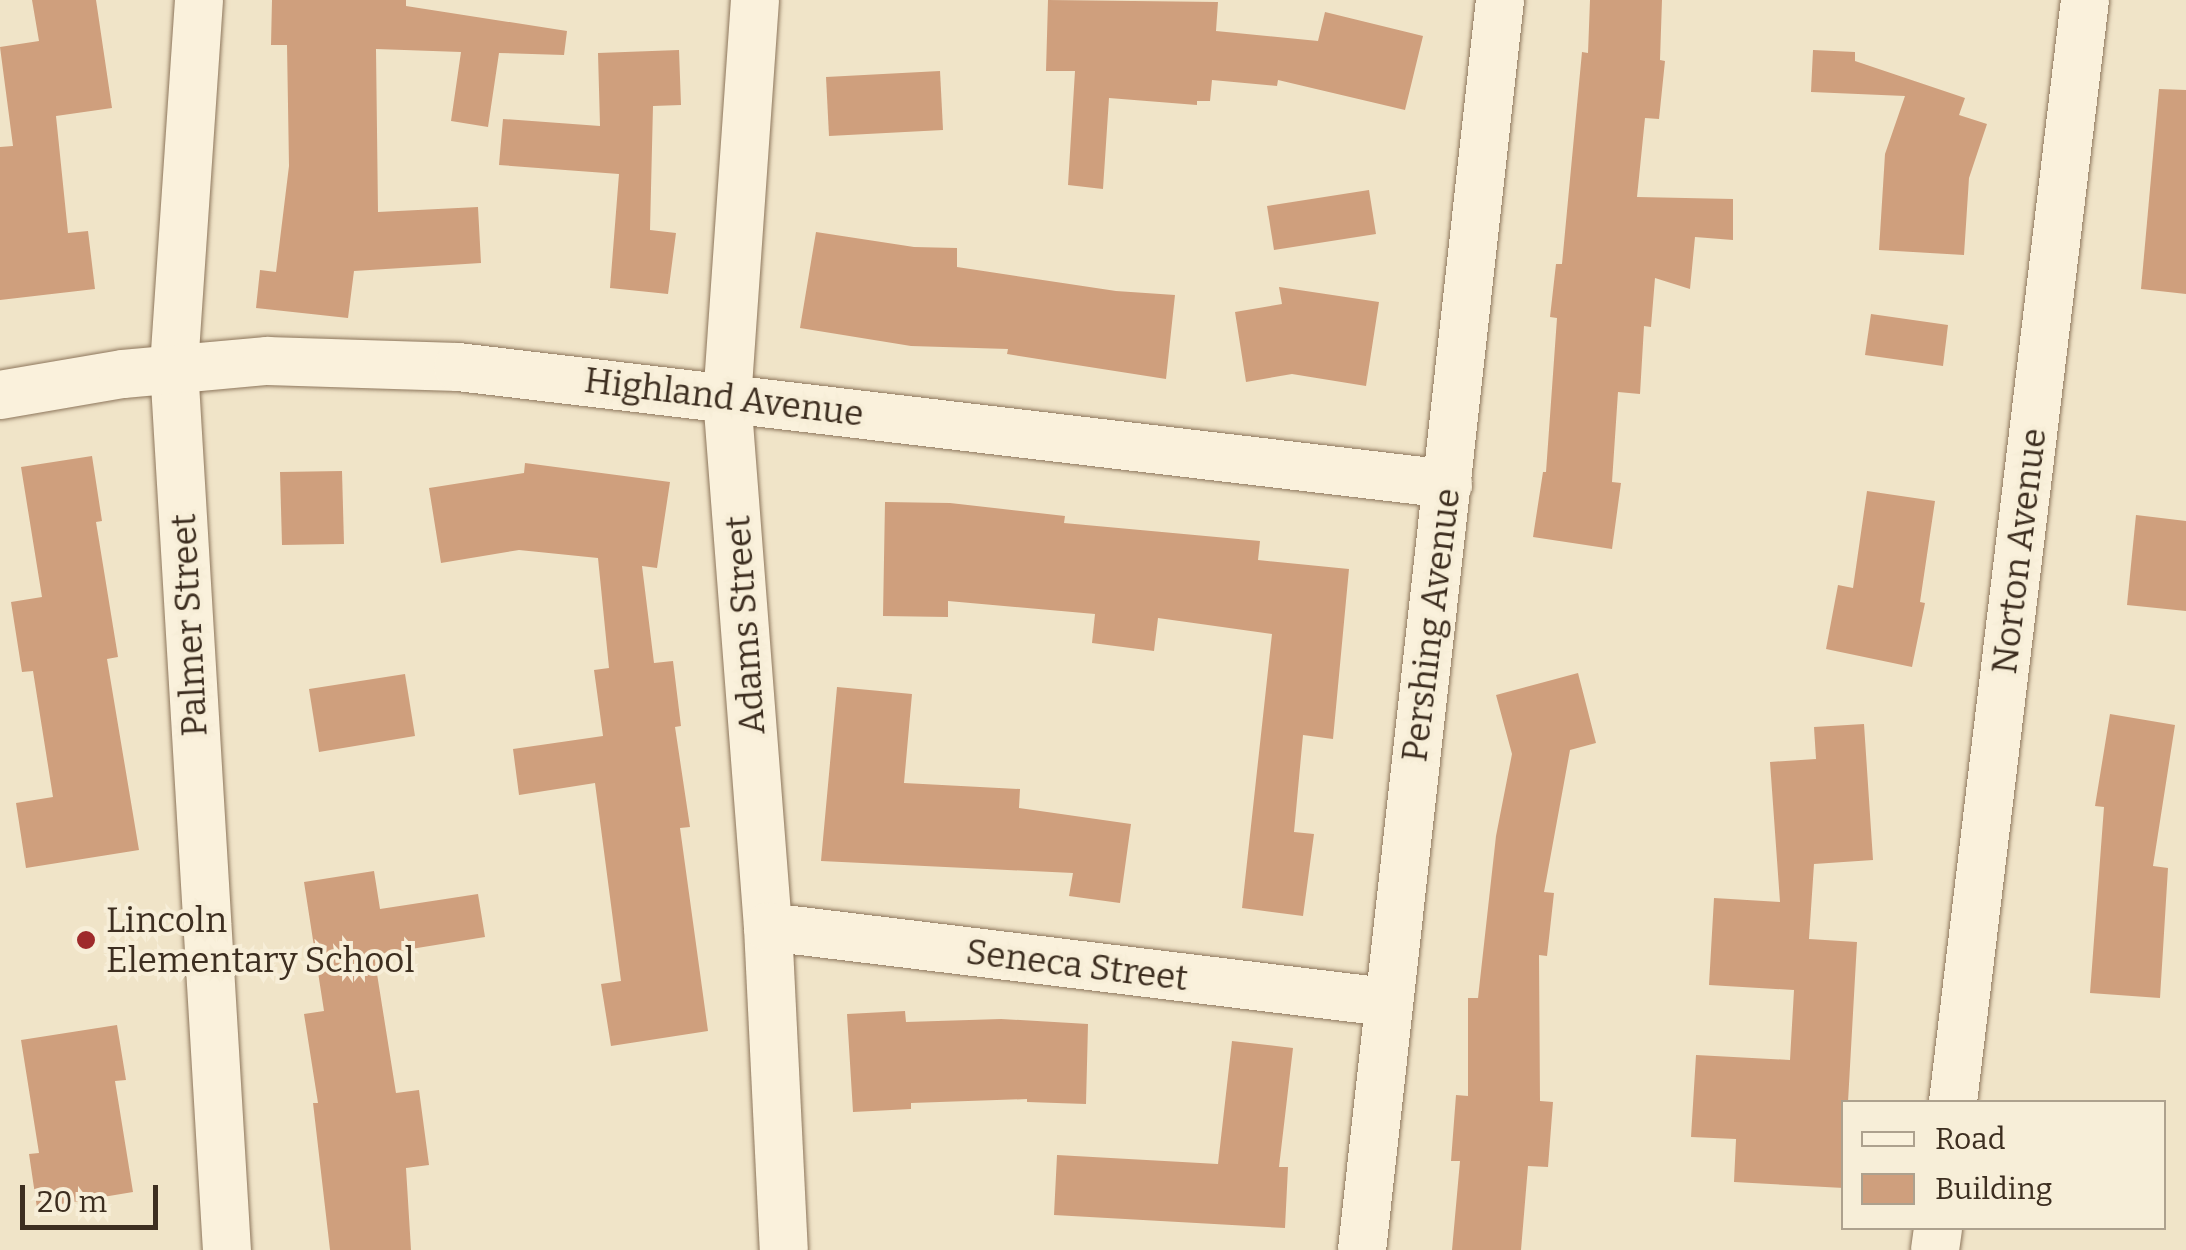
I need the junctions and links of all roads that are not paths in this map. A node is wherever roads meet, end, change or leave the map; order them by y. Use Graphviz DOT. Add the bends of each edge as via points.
graph roads {
  1 [pos="198,0"];
  2 [pos="754,0"];
  3 [pos="1500,0"];
  4 [pos="2084,0"];
  5 [pos="174,367"];
  6 [pos="0,395"];
  7 [pos="728,397"];
  8 [pos="1448,484"];
  9 [pos="768,927"];
  10 [pos="1386,1002"];
  11 [pos="1953,1100"];
  12 [pos="227,1250"];
  13 [pos="784,1250"];
  14 [pos="1362,1250"];
  1 -- 5 [label="street, Palmer Street"];
  2 -- 7 [label="street, Adams Street"];
  3 -- 8 [label="street, Pershing Avenue"];
  4 -- 11 [label="street, Norton Avenue"];
  5 -- 6 [label="street, Highland Avenue"];
  5 -- 7 [label="street, Highland Avenue" via="267,361 458,366"];
  5 -- 12 [label="street, Palmer Street"];
  7 -- 8 [label="street, Highland Avenue"];
  7 -- 9 [label="street, Adams Street"];
  8 -- 10 [label="street, Pershing Avenue"];
  9 -- 10 [label="street, Seneca Street"];
  9 -- 13 [label="street, Adams Street"];
  10 -- 14 [label="street, Pershing Avenue"];
}
